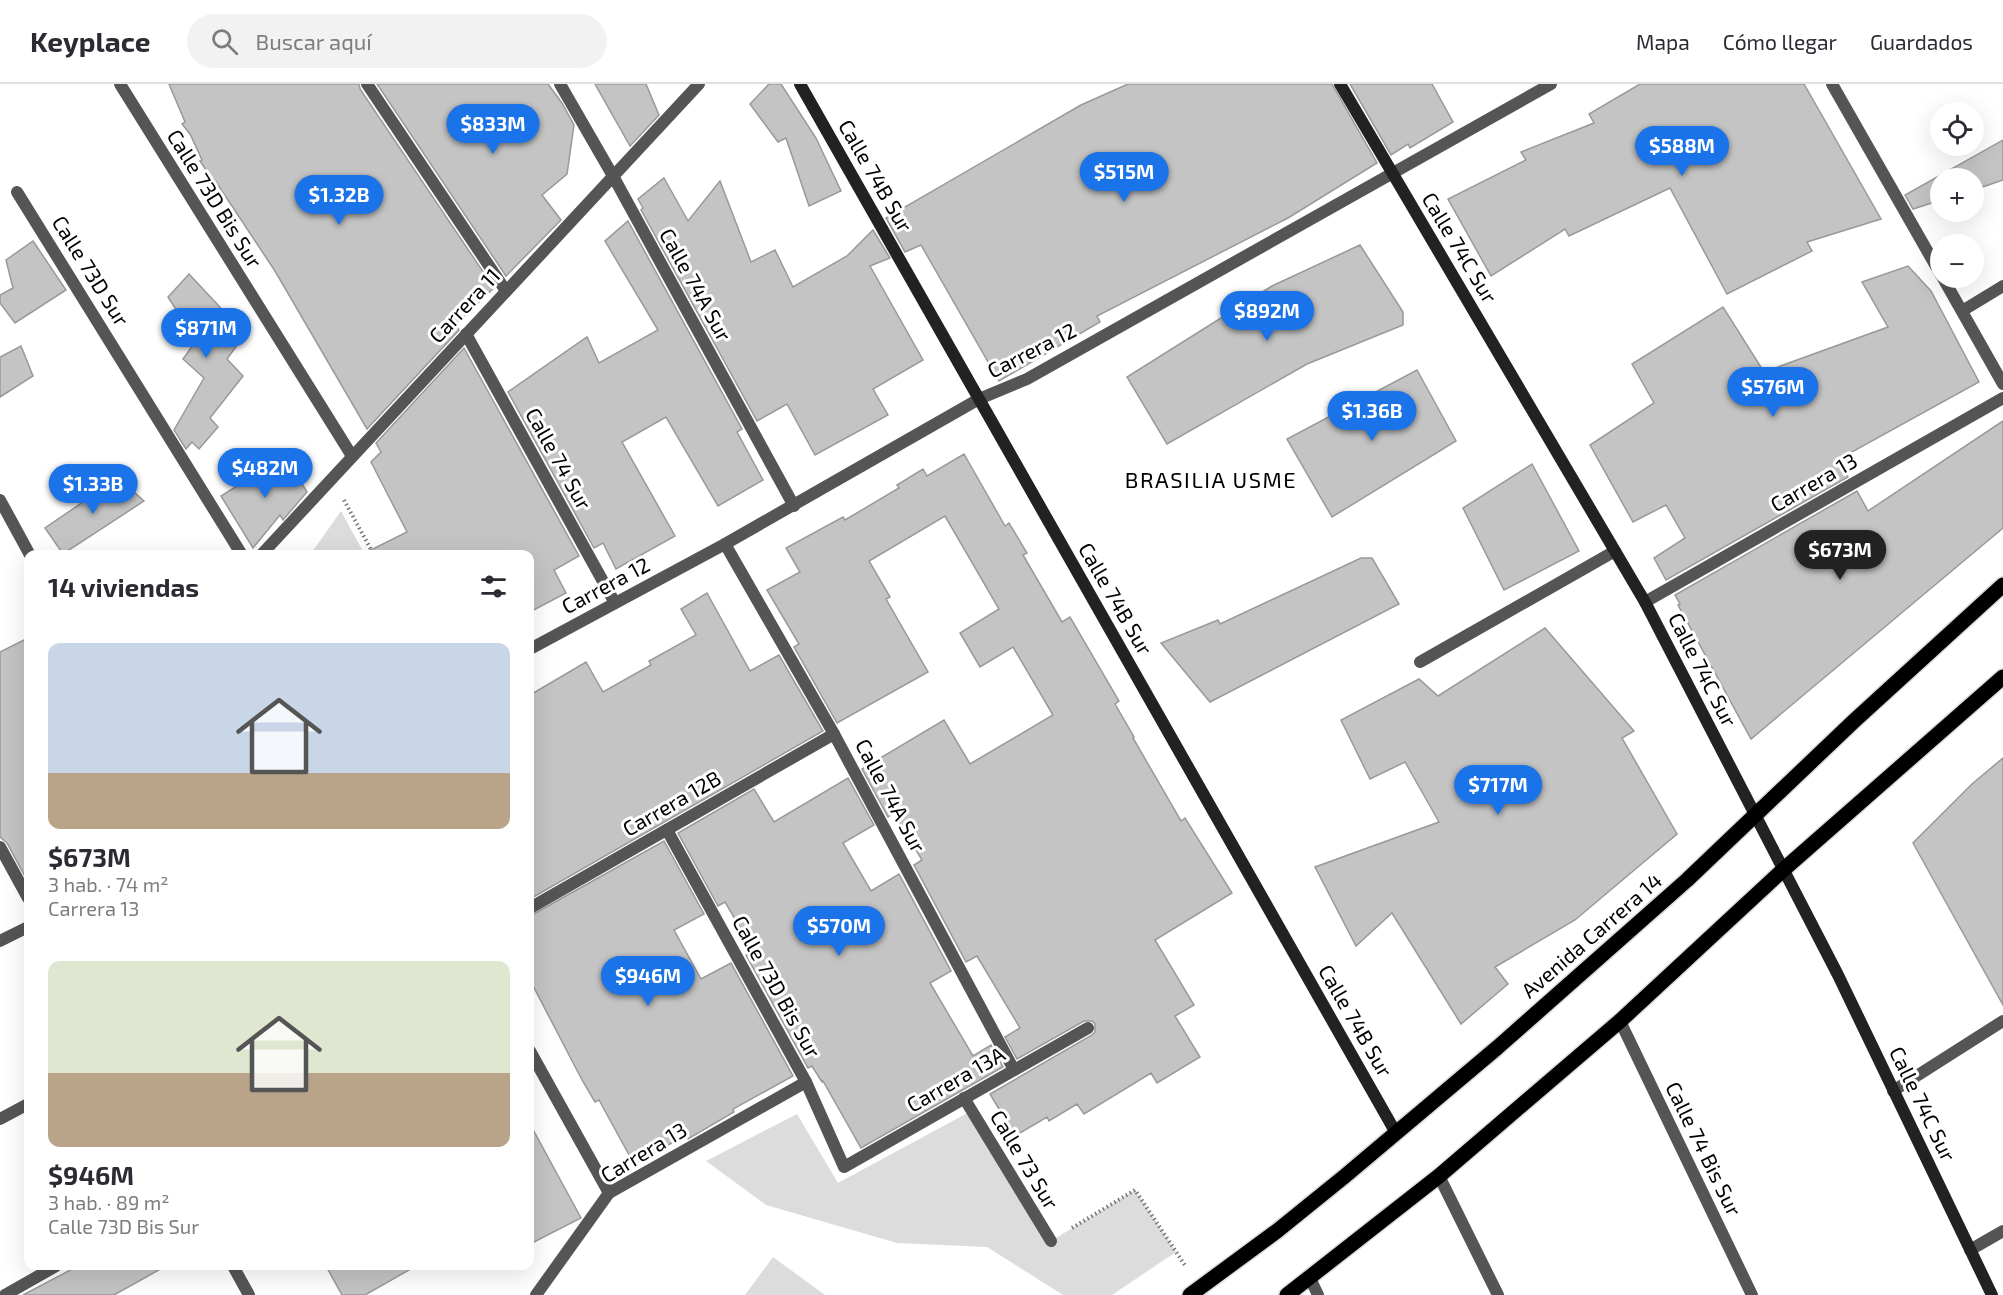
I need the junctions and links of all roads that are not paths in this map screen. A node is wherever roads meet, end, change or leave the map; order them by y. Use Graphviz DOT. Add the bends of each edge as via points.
graph roads {
  1 [pos="120,84"];
  2 [pos="367,84"];
  3 [pos="560,84"];
  4 [pos="699,84"];
  5 [pos="800,84"];
  6 [pos="1340,84"];
  7 [pos="1551,84"];
  8 [pos="1832,84"];
  9 [pos="1392,173"];
  10 [pos="613,176"];
  11 [pos="17,192"];
  12 [pos="1930,255"];
  13 [pos="2003,286"];
  14 [pos="1949,288"];
  15 [pos="506,291"];
  16 [pos="1962,311"];
  17 [pos="466,334"];
  18 [pos="2003,384"];
  19 [pos="2003,398"];
  20 [pos="979,399"];
  21 [pos="352,456"];
  22 [pos="0,500"];
  23 [pos="794,506"];
  24 [pos="725,544"];
  25 [pos="27,550"];
  26 [pos="239,550"];
  27 [pos="266,550"];
  28 [pos="1615,551"];
  29 [pos="2003,585"];
  30 [pos="1645,602"];
  31 [pos="615,603"];
  32 [pos="534,647"];
  33 [pos="1420,662"];
  34 [pos="2003,677"];
  35 [pos="834,734"];
  36 [pos="1755,816"];
  37 [pos="667,830"];
  38 [pos="0,847"];
  39 [pos="1783,870"];
  40 [pos="24,891"];
  41 [pos="534,906"];
  42 [pos="24,929"];
  43 [pos="0,941"];
  44 [pos="1620,1021"];
  45 [pos="2003,1021"];
  46 [pos="1088,1028"];
  47 [pos="534,1058"];
  48 [pos="1014,1070"];
  49 [pos="806,1082"];
  50 [pos="1893,1091"];
  51 [pos="964,1098"];
  52 [pos="24,1106"];
  53 [pos="0,1119"];
  54 [pos="1396,1133"];
  55 [pos="844,1167"];
  56 [pos="1439,1176"];
  57 [pos="609,1193"];
  58 [pos="2003,1231"];
  59 [pos="1051,1241"];
  60 [pos="1970,1250"];
  61 [pos="49,1270"];
  62 [pos="235,1270"];
  63 [pos="1310,1278"];
  64 [pos="1195,1291"];
  65 [pos="4,1295"];
  66 [pos="249,1295"];
  67 [pos="536,1295"];
  68 [pos="1287,1295"];
  69 [pos="1318,1295"];
  70 [pos="1498,1295"];
  71 [pos="1752,1295"];
  72 [pos="1992,1295"];
  1 -- 21 [label="street, Calle 73D Bis Sur"];
  2 -- 15 [label="street"];
  3 -- 10 [label="street, Calle 74A Sur"];
  4 -- 10 [label="street, Carrera 11"];
  5 -- 20 [label="street, Calle 74B Sur"];
  6 -- 9 [label="street, Calle 74C Sur"];
  7 -- 9 [label="street, Carrera 12"];
  8 -- 12 [label="street"];
  9 -- 20 [label="street, Carrera 12" via="1027,379"];
  9 -- 28 [label="street, Calle 74C Sur"];
  10 -- 15 [label="street, Carrera 11"];
  10 -- 23 [label="street, Calle 74A Sur"];
  11 -- 26 [label="street, Calle 73D Sur"];
  13 -- 16 [label="street"];
  14 -- 16 [label="street"];
  15 -- 17 [label="street, Carrera 11"];
  16 -- 18 [label="street"];
  17 -- 21 [label="street, Carrera 11"];
  17 -- 31 [label="street, Calle 74 Sur"];
  19 -- 30 [label="street, Carrera 13"];
  20 -- 23 [label="street, Carrera 12"];
  20 -- 54 [label="street, Calle 74B Sur"];
  21 -- 27 [label="street, Carrera 11"];
  22 -- 25 [label="street"];
  23 -- 24 [label="street, Carrera 12"];
  24 -- 31 [label="street, Carrera 12"];
  24 -- 35 [label="street, Calle 74A Sur"];
  28 -- 30 [label="street, Calle 74C Sur"];
  28 -- 33 [label="street"];
  29 -- 36 [label="main road, Avenida Carrera 14"];
  30 -- 36 [label="street, Calle 74C Sur"];
  31 -- 32 [label="street, Carrera 12"];
  34 -- 39 [label="main road"];
  35 -- 37 [label="street, Carrera 12B"];
  35 -- 48 [label="street, Calle 74A Sur"];
  36 -- 39 [label="street, Calle 74C Sur"];
  36 -- 54 [label="main road, Avenida Carrera 14" via="1561,992"];
  37 -- 41 [label="street, Carrera 12B"];
  37 -- 49 [label="street, Calle 73D Bis Sur"];
  38 -- 40 [label="street"];
  39 -- 44 [label="main road"];
  39 -- 50 [label="street, Calle 74C Sur"];
  42 -- 43 [label="street"];
  44 -- 56 [label="main road"];
  44 -- 71 [label="street, Calle 74 Bis Sur"];
  45 -- 50 [label="street"];
  46 -- 48 [label="street, Carrera 13A"];
  47 -- 57 [label="street"];
  48 -- 51 [label="street, Carrera 13A"];
  49 -- 55 [label="street, Calle 73D Bis Sur"];
  49 -- 57 [label="street, Carrera 13"];
  50 -- 60 [label="street, Calle 74C Sur"];
  51 -- 55 [label="street, Carrera 13A"];
  51 -- 59 [label="street, Calle 73 Sur"];
  52 -- 53 [label="street"];
  54 -- 64 [label="main road, Avenida Carrera 14" via="1277,1231"];
  56 -- 63 [label="main road"];
  56 -- 70 [label="street"];
  57 -- 67 [label="street, Carrera 13"];
  58 -- 60 [label="street"];
  60 -- 72 [label="street, Calle 74C Sur"];
  61 -- 65 [label="street"];
  62 -- 66 [label="street"];
  63 -- 68 [label="main road"];
  63 -- 69 [label="street"];
}
